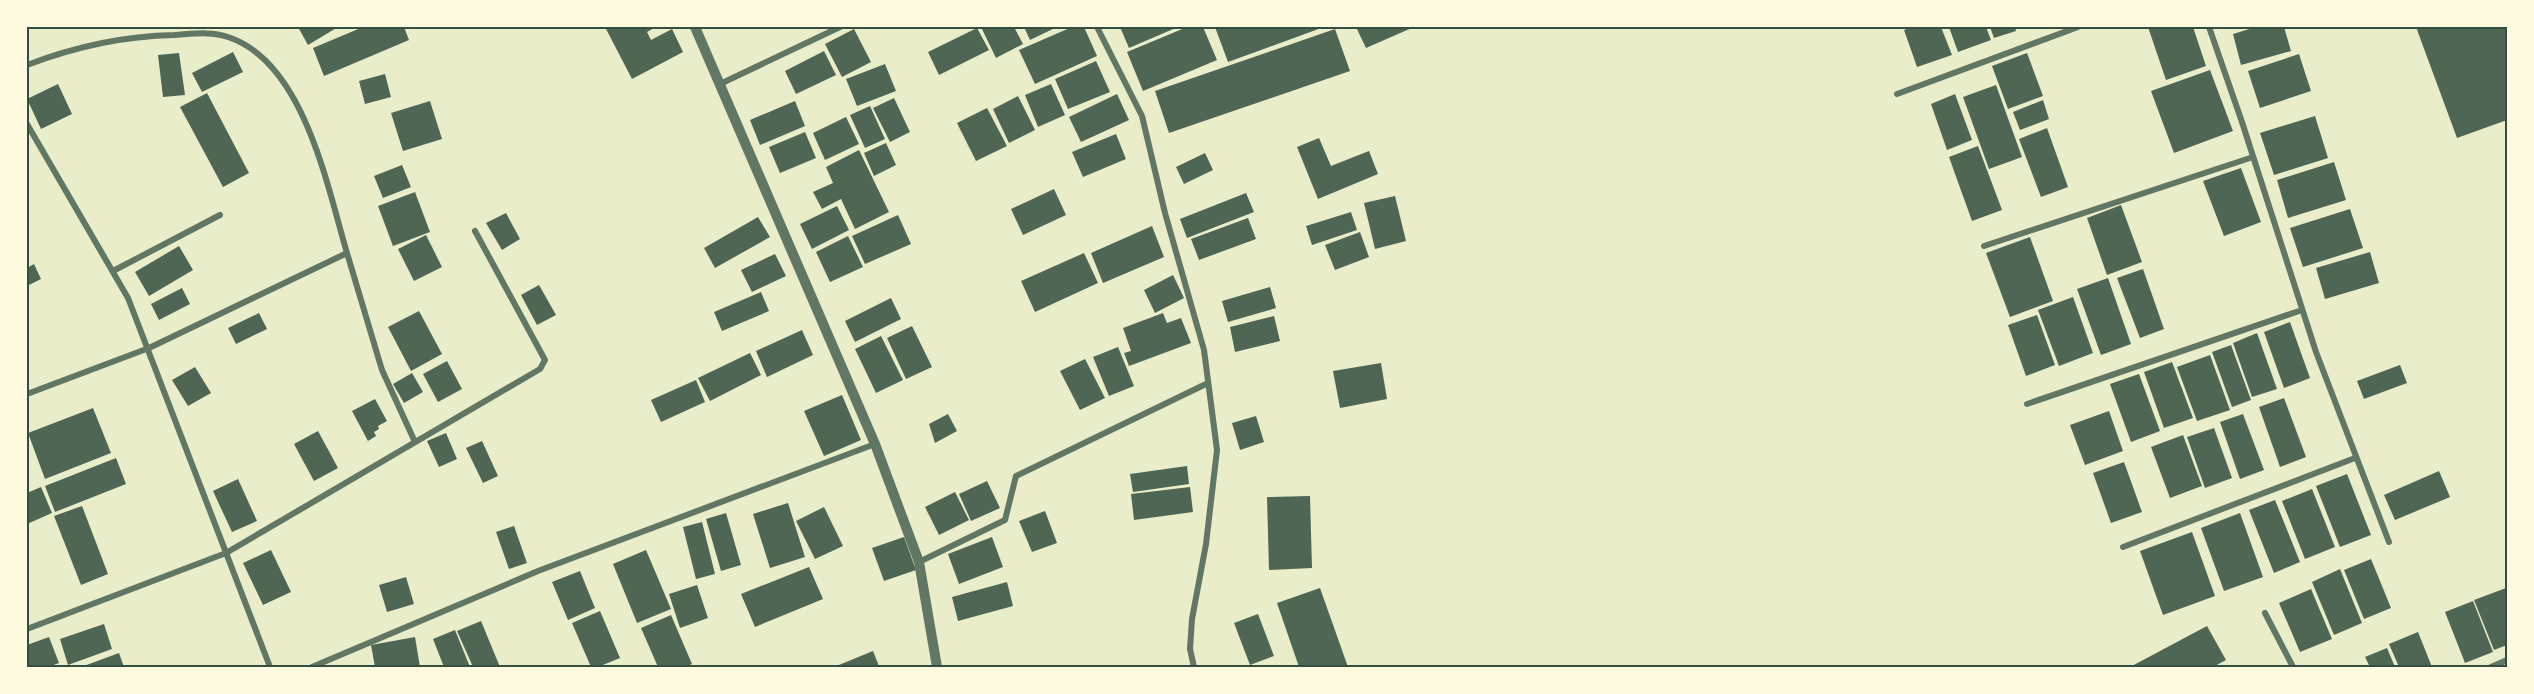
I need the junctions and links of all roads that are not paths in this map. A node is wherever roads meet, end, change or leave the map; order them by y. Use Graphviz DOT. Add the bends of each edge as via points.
graph roads {
  1 [pos="695,27"];
  2 [pos="840,27"];
  3 [pos="1097,27"];
  4 [pos="2078,27"];
  5 [pos="2209,27"];
  6 [pos="27,65"];
  7 [pos="720,84"];
  8 [pos="1897,94"];
  9 [pos="27,124"];
  10 [pos="2253,157"];
  11 [pos="220,215"];
  12 [pos="475,231"];
  13 [pos="1984,246"];
  14 [pos="347,253"];
  15 [pos="114,271"];
  16 [pos="2302,310"];
  17 [pos="149,348"];
  18 [pos="1208,383"];
  19 [pos="27,394"];
  20 [pos="2027,404"];
  21 [pos="415,442"];
  22 [pos="875,444"];
  23 [pos="2355,458"];
  24 [pos="2389,542"];
  25 [pos="2123,547"];
  26 [pos="226,553"];
  27 [pos="919,561"];
  28 [pos="2265,613"];
  29 [pos="27,629"];
  30 [pos="2507,660"];
  31 [pos="270,667"];
  32 [pos="312,667"];
  33 [pos="937,667"];
  34 [pos="1194,667"];
  35 [pos="2293,667"];
  36 [pos="2491,667"];
  1 -- 7 [label="street"];
  2 -- 7 [label="street"];
  3 -- 18 [label="street" via="1142,116 1204,350"];
  4 -- 8 [label="street"];
  5 -- 10 [label="street"];
  6 -- 14 [label="street" via="88,45 155,35 216,34 242,43 278,73 299,110"];
  7 -- 22 [label="street"];
  9 -- 15 [label="street"];
  10 -- 13 [label="street"];
  10 -- 16 [label="street"];
  11 -- 15 [label="street"];
  12 -- 21 [label="street" via="545,360 544,366"];
  14 -- 17 [label="street"];
  14 -- 21 [label="street" via="382,370"];
  15 -- 17 [label="street"];
  16 -- 20 [label="street"];
  16 -- 23 [label="street"];
  17 -- 19 [label="street"];
  17 -- 26 [label="street"];
  18 -- 27 [label="street" via="1016,476 1005,520"];
  18 -- 34 [label="street" via="1217,450 1192,619 1190,649"];
  21 -- 26 [label="street"];
  22 -- 27 [label="street"];
  22 -- 32 [label="street" via="538,571"];
  23 -- 24 [label="street"];
  23 -- 25 [label="street"];
  26 -- 29 [label="street"];
  26 -- 31 [label="street"];
  27 -- 33 [label="street"];
  28 -- 35 [label="street"];
  30 -- 36 [label="street"];
}
